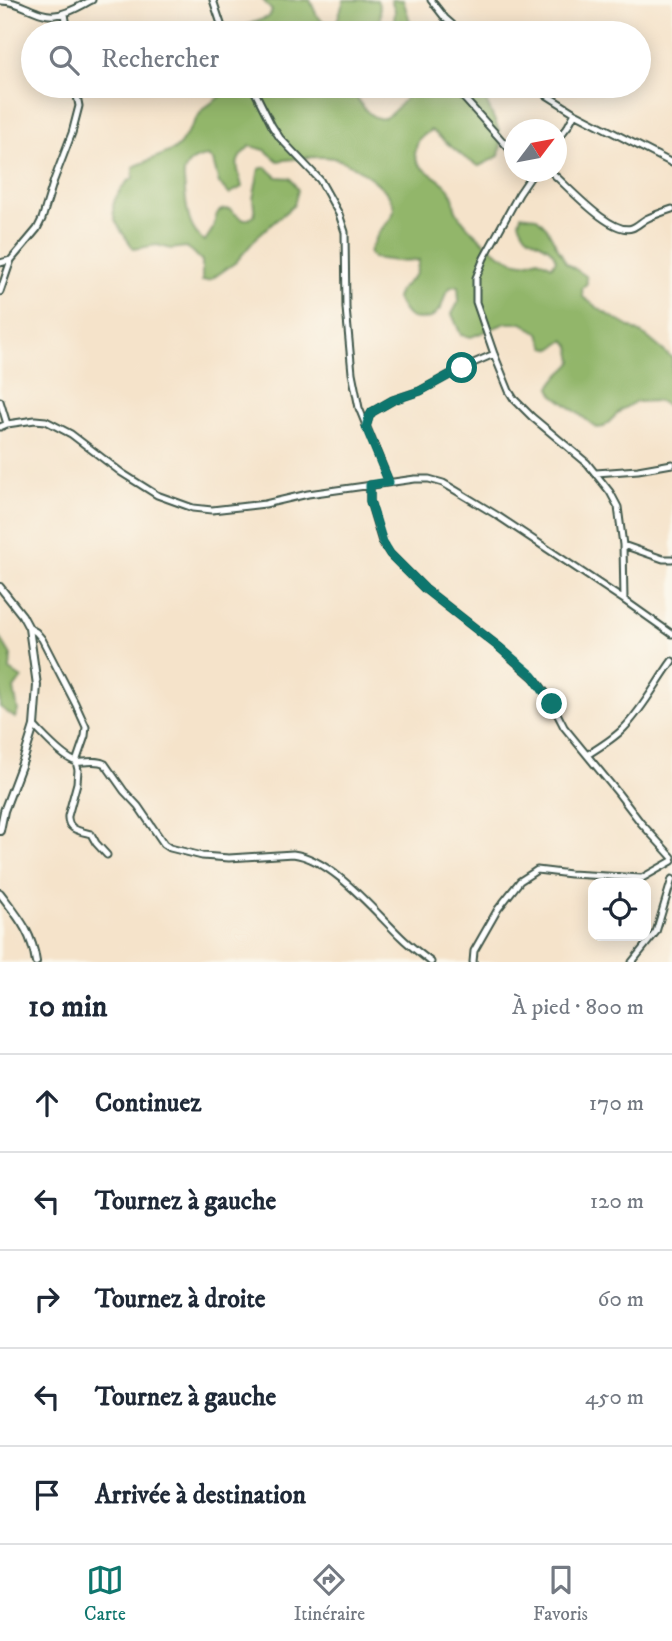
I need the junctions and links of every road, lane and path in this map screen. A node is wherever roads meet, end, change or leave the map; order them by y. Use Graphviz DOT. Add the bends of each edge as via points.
graph roads {
  1 [pos="92,0"];
  2 [pos="213,0"];
  3 [pos="430,0"];
  4 [pos="0,1"];
  5 [pos="65,14"];
  6 [pos="66,21"];
  7 [pos="220,21"];
  8 [pos="448,21"];
  9 [pos="77,98"];
  10 [pos="258,98"];
  11 [pos="464,98"];
  12 [pos="552,98"];
  13 [pos="575,113"];
  14 [pos="567,127"];
  15 [pos="504,143"];
  16 [pos="672,163"];
  17 [pos="526,182"];
  18 [pos="562,182"];
  19 [pos="672,209"];
  20 [pos="11,260"];
  21 [pos="0,263"];
  22 [pos="9,268"];
  23 [pos="0,292"];
  24 [pos="494,355"];
  25 [pos="0,401"];
  26 [pos="7,424"];
  27 [pos="0,427"];
  28 [pos="366,427"];
  29 [pos="672,464"];
  30 [pos="596,473"];
  31 [pos="389,482"];
  32 [pos="370,485"];
  33 [pos="622,545"];
  34 [pos="672,559"];
  35 [pos="0,587"];
  36 [pos="624,600"];
  37 [pos="29,628"];
  38 [pos="672,634"];
  39 [pos="672,661"];
  40 [pos="34,726"];
  41 [pos="587,755"];
  42 [pos="76,762"];
  43 [pos="0,831"];
  44 [pos="107,855"];
  45 [pos="672,859"];
  46 [pos="672,879"];
  47 [pos="0,893"];
  48 [pos="36,962"];
  49 [pos="431,962"];
  50 [pos="473,962"];
  51 [pos="632,962"];
  1 -- 5 [label="street"];
  2 -- 7 [label="street"];
  3 -- 8 [label="street"];
  4 -- 5 [label="street" via="46,15"];
  5 -- 6 [label="street"];
  9 -- 20 [label="street" via="72,133 42,219"];
  10 -- 28 [label="street" via="271,126 320,180 340,214 345,232 349,347"];
  11 -- 15 [label="street"];
  12 -- 13 [label="street"];
  13 -- 14 [label="street"];
  13 -- 16 [label="street"];
  17 -- 24 [label="street" via="476,278 476,302"];
  18 -- 19 [label="street" via="594,212 626,229"];
  20 -- 21 [label="street"];
  20 -- 22 [label="street"];
  21 -- 22 [label="street"];
  22 -- 23 [label="street"];
  24 -- 28 [label="street" via="393,400 372,412"];
  24 -- 30 [label="street" via="514,399"];
  25 -- 26 [label="street"];
  26 -- 27 [label="street"];
  26 -- 32 [label="street" via="46,421 157,495 192,508 265,504"];
  28 -- 31 [label="street"];
  29 -- 30 [label="street"];
  30 -- 33 [label="street" via="618,507"];
  31 -- 32 [label="street"];
  31 -- 36 [label="street" via="443,483"];
  32 -- 41 [label="street" via="370,501 390,554 425,589 533,676"];
  33 -- 34 [label="street"];
  33 -- 36 [label="street"];
  35 -- 37 [label="street"];
  36 -- 38 [label="street"];
  37 -- 40 [label="street" via="37,685"];
  37 -- 42 [label="street" via="43,639 86,727"];
  39 -- 41 [label="street" via="626,726"];
  40 -- 42 [label="street"];
  40 -- 43 [label="street"];
  41 -- 45 [label="street"];
  42 -- 44 [label="street" via="77,783 68,821 73,829 91,834"];
  42 -- 49 [label="street" via="105,764 170,848 229,858 297,855 330,870"];
  45 -- 50 [label="street" via="642,878 534,872 520,881 498,909 474,951"];
  46 -- 51 [label="street" via="656,932"];
  47 -- 48 [label="street" via="30,935"];
}
